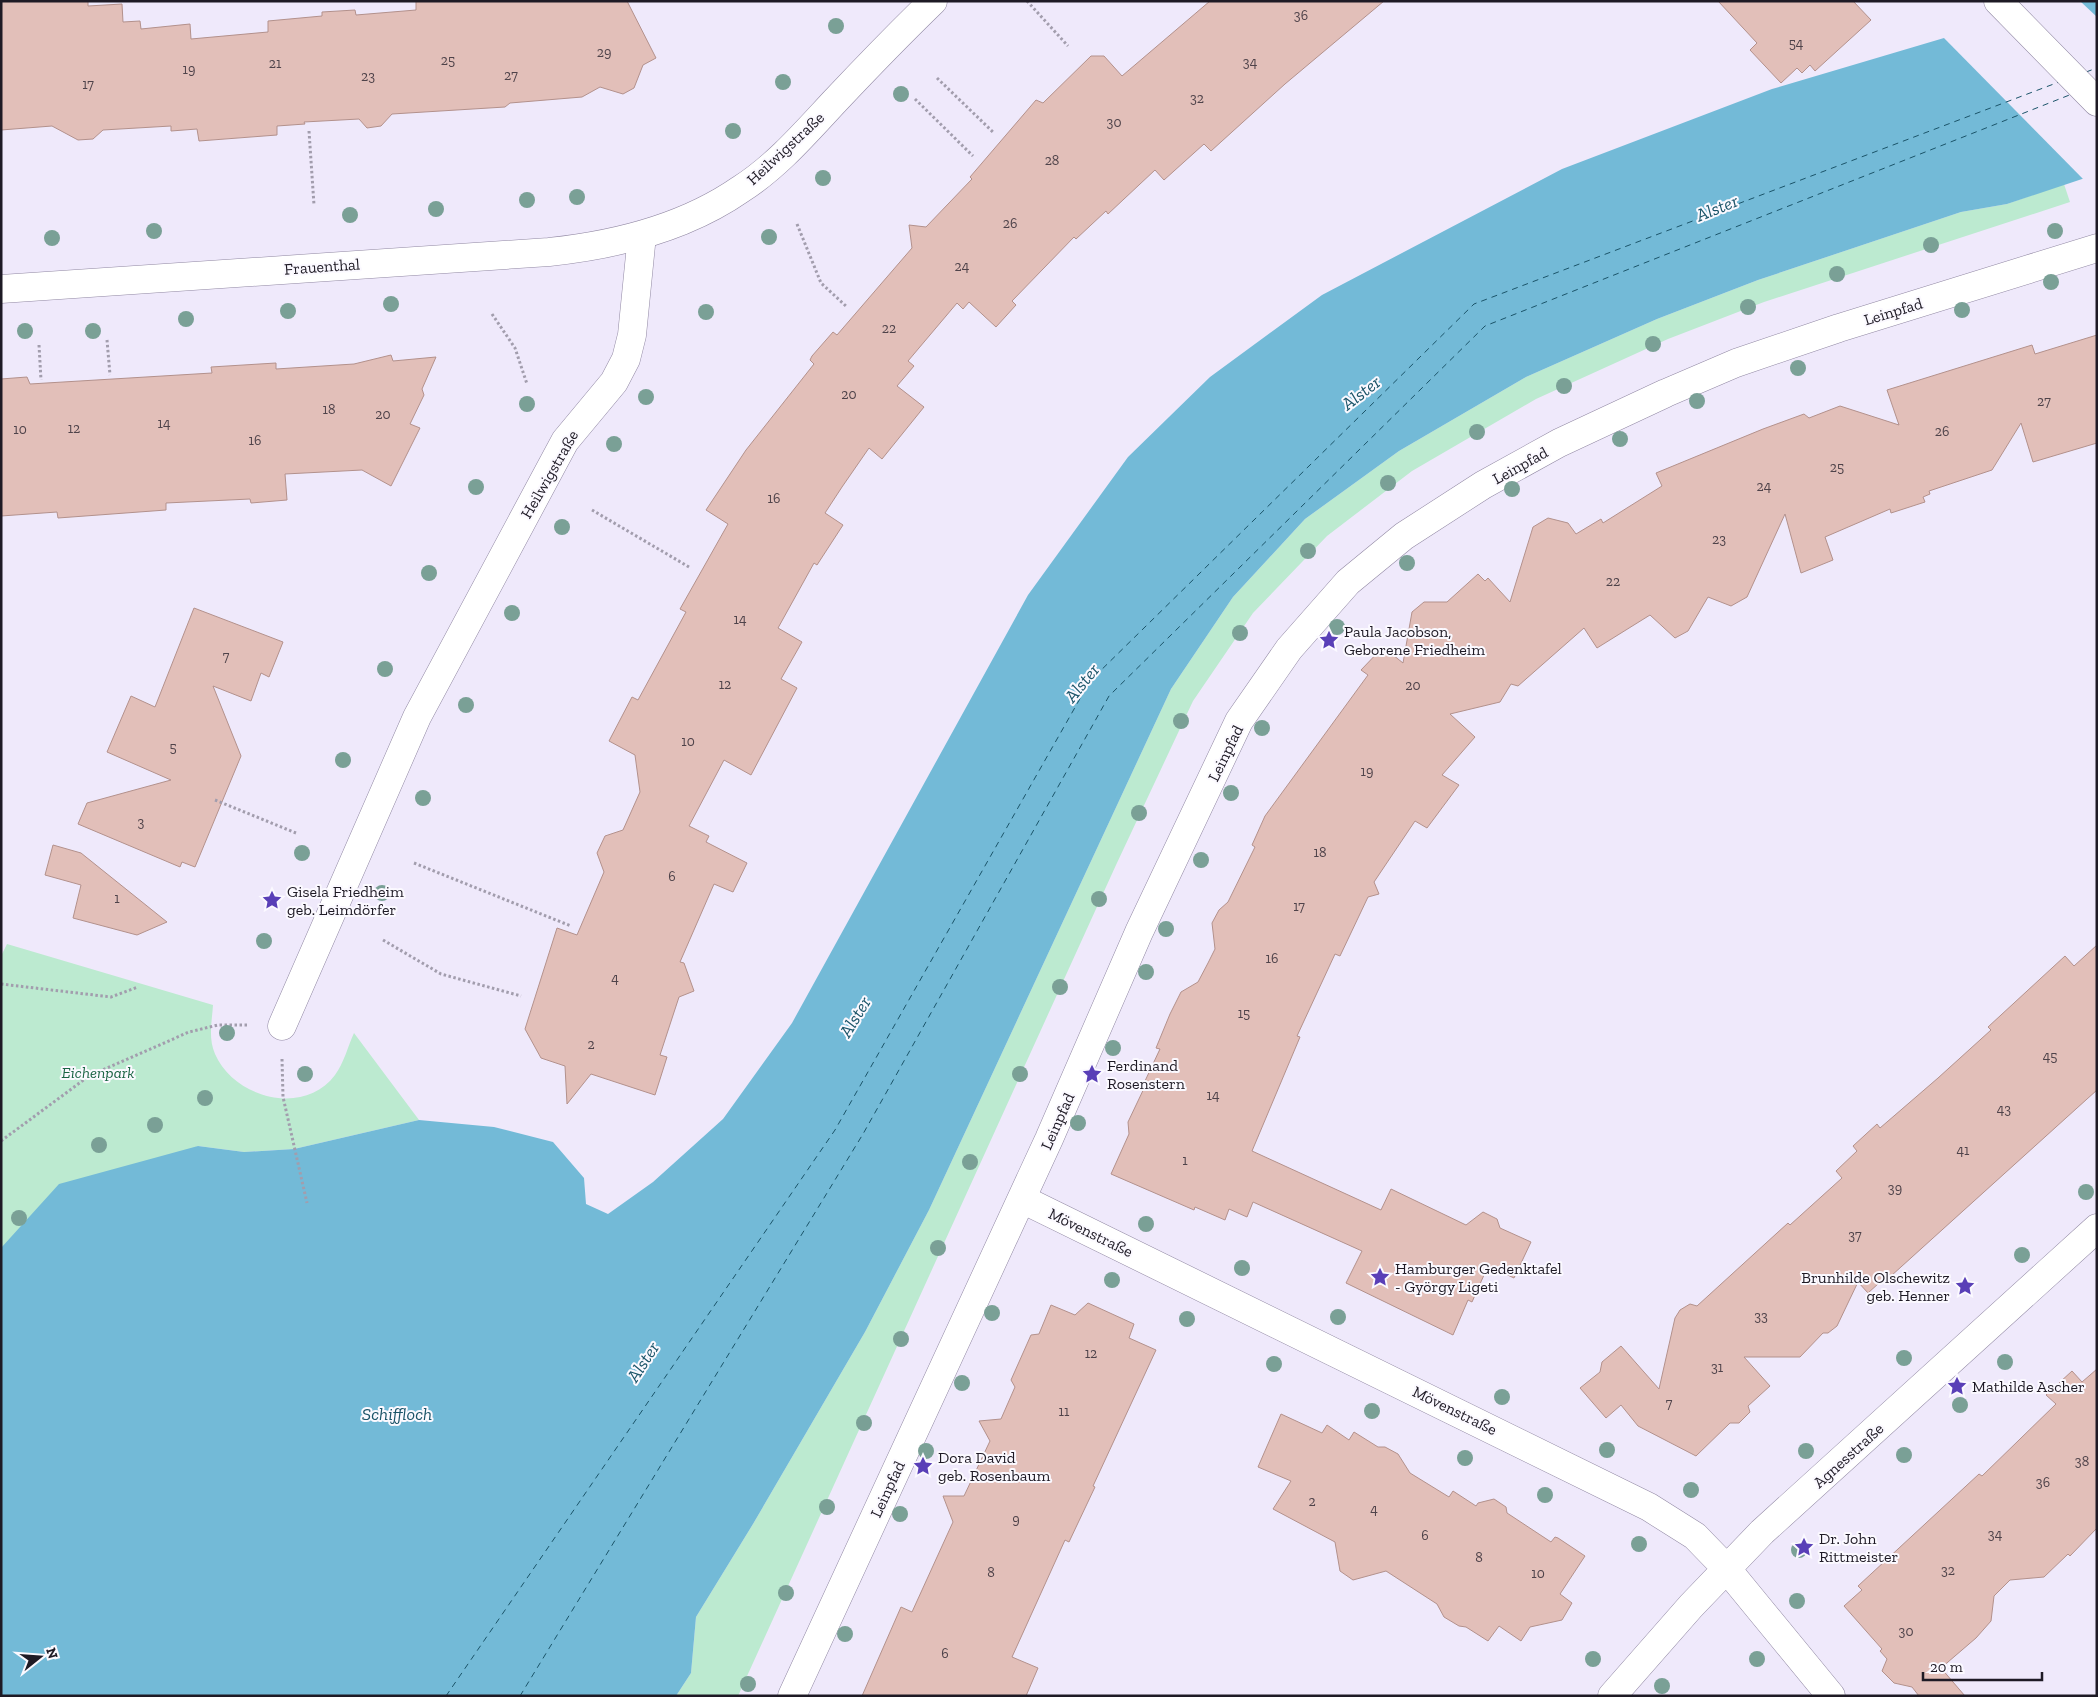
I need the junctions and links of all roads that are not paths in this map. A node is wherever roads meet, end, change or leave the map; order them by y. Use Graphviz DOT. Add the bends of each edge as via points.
graph roads {
  1 [pos="933,1"];
  2 [pos="1998,1"];
  3 [pos="2097,102"];
  4 [pos="642,234"];
  5 [pos="2097,248"];
  6 [pos="1,289"];
  7 [pos="282,1026"];
  8 [pos="1022,1199"];
  9 [pos="2097,1228"];
  10 [pos="1726,1568"];
  11 [pos="792,1696"];
  12 [pos="1612,1696"];
  13 [pos="1832,1696"];
  1 -- 4 [label="street, Heilwigstraße" via="766,171 717,205"];
  2 -- 3 [label="street"];
  4 -- 6 [label="street, Frauenthal" via="604,244 549,252"];
  4 -- 7 [label="street, Heilwigstraße" via="632,335 626,359 614,382 565,441 417,717"];
  5 -- 8 [label="street, Leinpfad" via="1839,328 1736,363 1666,394 1559,443 1483,485 1404,536 1348,582 1288,648 1239,721 1139,932"];
  8 -- 10 [label="street, Mövenstraße" via="1650,1507 1695,1536"];
  8 -- 11 [label="street, Leinpfad"];
  9 -- 10 [label="street, Agnesstraße"];
  10 -- 12 [label="street, Agnesstraße"];
  10 -- 13 [label="street, Mövenstraße"];
}
